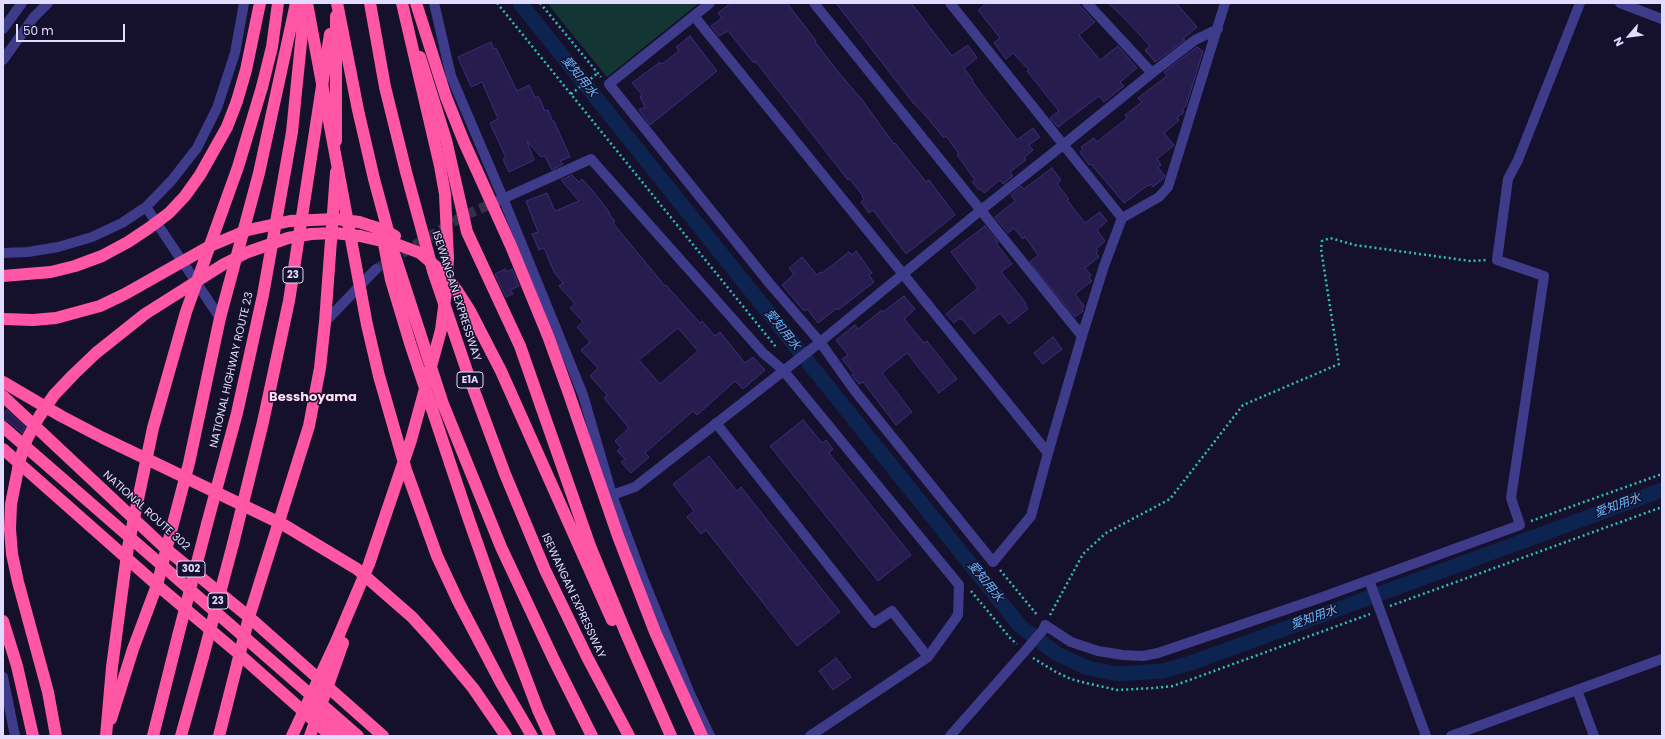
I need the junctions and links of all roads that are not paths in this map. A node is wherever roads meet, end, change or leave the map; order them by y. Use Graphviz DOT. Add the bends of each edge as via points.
graph roads {
  1 [pos="22,3"];
  2 [pos="48,3"];
  3 [pos="244,3"];
  4 [pos="260,3"];
  5 [pos="278,3"];
  6 [pos="296,3"];
  7 [pos="306,3"];
  8 [pos="336,3"];
  9 [pos="370,3"];
  10 [pos="401,3"];
  11 [pos="416,3"];
  12 [pos="434,3"];
  13 [pos="710,3"];
  14 [pos="814,3"];
  15 [pos="950,3"];
  16 [pos="1087,3"];
  17 [pos="1225,3"];
  18 [pos="1580,3"];
  19 [pos="1620,3"];
  20 [pos="694,16"];
  21 [pos="1662,18"];
  22 [pos="3,29"];
  23 [pos="1218,29"];
  24 [pos="3,60"];
  25 [pos="1152,73"];
  26 [pos="1063,145"];
  27 [pos="374,179"];
  28 [pos="501,200"];
  29 [pos="146,207"];
  30 [pos="981,210"];
  31 [pos="1122,218"];
  32 [pos="3,253"];
  33 [pos="420,253"];
  34 [pos="376,269"];
  35 [pos="904,274"];
  36 [pos="3,276"];
  37 [pos="220,318"];
  38 [pos="3,319"];
  39 [pos="325,322"];
  40 [pos="1082,336"];
  41 [pos="817,344"];
  42 [pos="780,367"];
  43 [pos="3,382"];
  44 [pos="3,396"];
  45 [pos="716,422"];
  46 [pos="3,427"];
  47 [pos="3,449"];
  48 [pos="1048,453"];
  49 [pos="612,495"];
  50 [pos="166,549"];
  51 [pos="369,564"];
  52 [pos="1369,580"];
  53 [pos="157,585"];
  54 [pos="249,617"];
  55 [pos="3,621"];
  56 [pos="239,654"];
  57 [pos="928,657"];
  58 [pos="1662,659"];
  59 [pos="282,670"];
  60 [pos="3,677"];
  61 [pos="1577,690"];
  62 [pos="15,736"];
  63 [pos="33,736"];
  64 [pos="56,736"];
  65 [pos="106,736"];
  66 [pos="153,736"];
  67 [pos="181,736"];
  68 [pos="219,736"];
  69 [pos="292,736"];
  70 [pos="310,736"];
  71 [pos="330,736"];
  72 [pos="344,736"];
  73 [pos="358,736"];
  74 [pos="383,736"];
  75 [pos="506,736"];
  76 [pos="532,736"];
  77 [pos="550,736"];
  78 [pos="592,736"];
  79 [pos="629,736"];
  80 [pos="670,736"];
  81 [pos="702,736"];
  82 [pos="710,736"];
  83 [pos="810,736"];
  84 [pos="950,736"];
  85 [pos="1426,736"];
  86 [pos="1451,736"];
  87 [pos="1594,736"];
  1 -- 22 [label="street"];
  2 -- 24 [label="street" via="34,17"];
  3 -- 29 [label="street" via="235,53 217,108 197,148 172,180"];
  4 -- 36 [label="highway, bridge" via="246,70 227,127 200,175 169,213 128,242 102,256 51,272"];
  5 -- 65 [label="highway, bridge" via="272,47 251,126 186,312 153,428 128,547 112,667"];
  6 -- 37 [label="highway" via="259,172"];
  7 -- 66 [label="highway, NATIONAL HIGHWAY ROUTE 23 / 23, bridge" via="292,132 263,295 237,413"];
  7 -- 76 [label="highway, bridge" via="367,325 406,470 437,556 458,601"];
  8 -- 27 [label="highway, bridge"];
  8 -- 39 [label="highway" via="335,186"];
  8 -- 67 [label="highway, 23, bridge" via="289,301 233,544"];
  9 -- 79 [label="highway, ISEWANGAN EXPRESSWAY / E1A, bridge" via="385,87 406,172 433,271 469,377 505,474 545,570"];
  10 -- 51 [label="highway, bridge" via="444,187 447,285 441,330 428,381"];
  10 -- 80 [label="highway" via="411,24 446,140 467,232 520,346 590,546"];
  11 -- 81 [label="highway, bridge" via="446,97 548,336 626,558 655,632"];
  12 -- 28 [label="street" via="451,76"];
  13 -- 20 [label="street"];
  14 -- 30 [label="street"];
  15 -- 26 [label="street"];
  16 -- 25 [label="street"];
  17 -- 23 [label="street"];
  18 -- 52 [label="street" via="1518,160 1508,179 1497,260 1544,276 1511,498 1520,525"];
  19 -- 21 [label="street"];
  20 -- 35 [label="street"];
  20 -- 41 [label="street" via="609,84"];
  23 -- 25 [label="street" via="1195,40"];
  23 -- 31 [label="street" via="1168,187 1159,198"];
  25 -- 26 [label="street"];
  26 -- 30 [label="street"];
  26 -- 31 [label="street"];
  27 -- 77 [label="highway, bridge" via="391,280 410,343 482,557 522,668"];
  27 -- 78 [label="highway, bridge" via="416,324 464,459 552,658"];
  28 -- 42 [label="street" via="591,158 763,352"];
  28 -- 49 [label="street" via="583,395"];
  29 -- 32 [label="street" via="122,223 58,247"];
  29 -- 37 [label="street"];
  30 -- 35 [label="street"];
  30 -- 40 [label="street"];
  31 -- 40 [label="street"];
  33 -- 38 [label="highway, bridge" via="384,230 359,222 336,219 290,221 248,230 210,246 100,306 56,318"];
  33 -- 64 [label="highway, bridge" via="360,236 335,234 311,234 288,238 248,252 224,264 145,314 96,353 63,385 39,417 27,439 20,459 11,504 10,529 18,582 48,692"];
  33 -- 80 [label="highway" via="440,270 456,289 485,339 620,638"];
  34 -- 39 [label="street"];
  35 -- 41 [label="street"];
  35 -- 48 [label="street"];
  37 -- 50 [label="highway" via="189,463"];
  39 -- 54 [label="highway" via="320,368 309,426"];
  40 -- 48 [label="street"];
  41 -- 42 [label="street"];
  41 -- 48 [label="street" via="993,562 1031,516"];
  42 -- 45 [label="street"];
  42 -- 57 [label="street" via="959,585 958,615"];
  43 -- 75 [label="highway, bridge" via="103,438 284,525 357,569 412,616 437,644 473,688"];
  44 -- 50 [label="highway, NATIONAL ROUTE 302 / 302"];
  45 -- 49 [label="street" via="635,487"];
  45 -- 57 [label="street" via="874,623 892,610"];
  46 -- 59 [label="highway, bridge"];
  47 -- 53 [label="highway"];
  49 -- 82 [label="street" via="642,576"];
  50 -- 53 [label="highway"];
  50 -- 54 [label="highway, NATIONAL ROUTE 302 / 302"];
  51 -- 69 [label="highway, bridge"];
  51 -- 70 [label="highway, bridge"];
  52 -- 84 [label="street" via="1180,647 1143,656 1098,651 1071,642 1044,628"];
  52 -- 85 [label="street"];
  53 -- 56 [label="highway"];
  53 -- 65 [label="highway" via="133,649"];
  54 -- 56 [label="highway"];
  54 -- 74 [label="highway, NATIONAL ROUTE 302 / 302"];
  55 -- 63 [label="highway" via="17,666"];
  56 -- 68 [label="highway"];
  56 -- 71 [label="highway"];
  57 -- 83 [label="street"];
  58 -- 61 [label="street"];
  59 -- 72 [label="highway, bridge"];
  59 -- 73 [label="highway, bridge"];
  60 -- 62 [label="street"];
  61 -- 86 [label="street"];
  61 -- 87 [label="street"];
}
